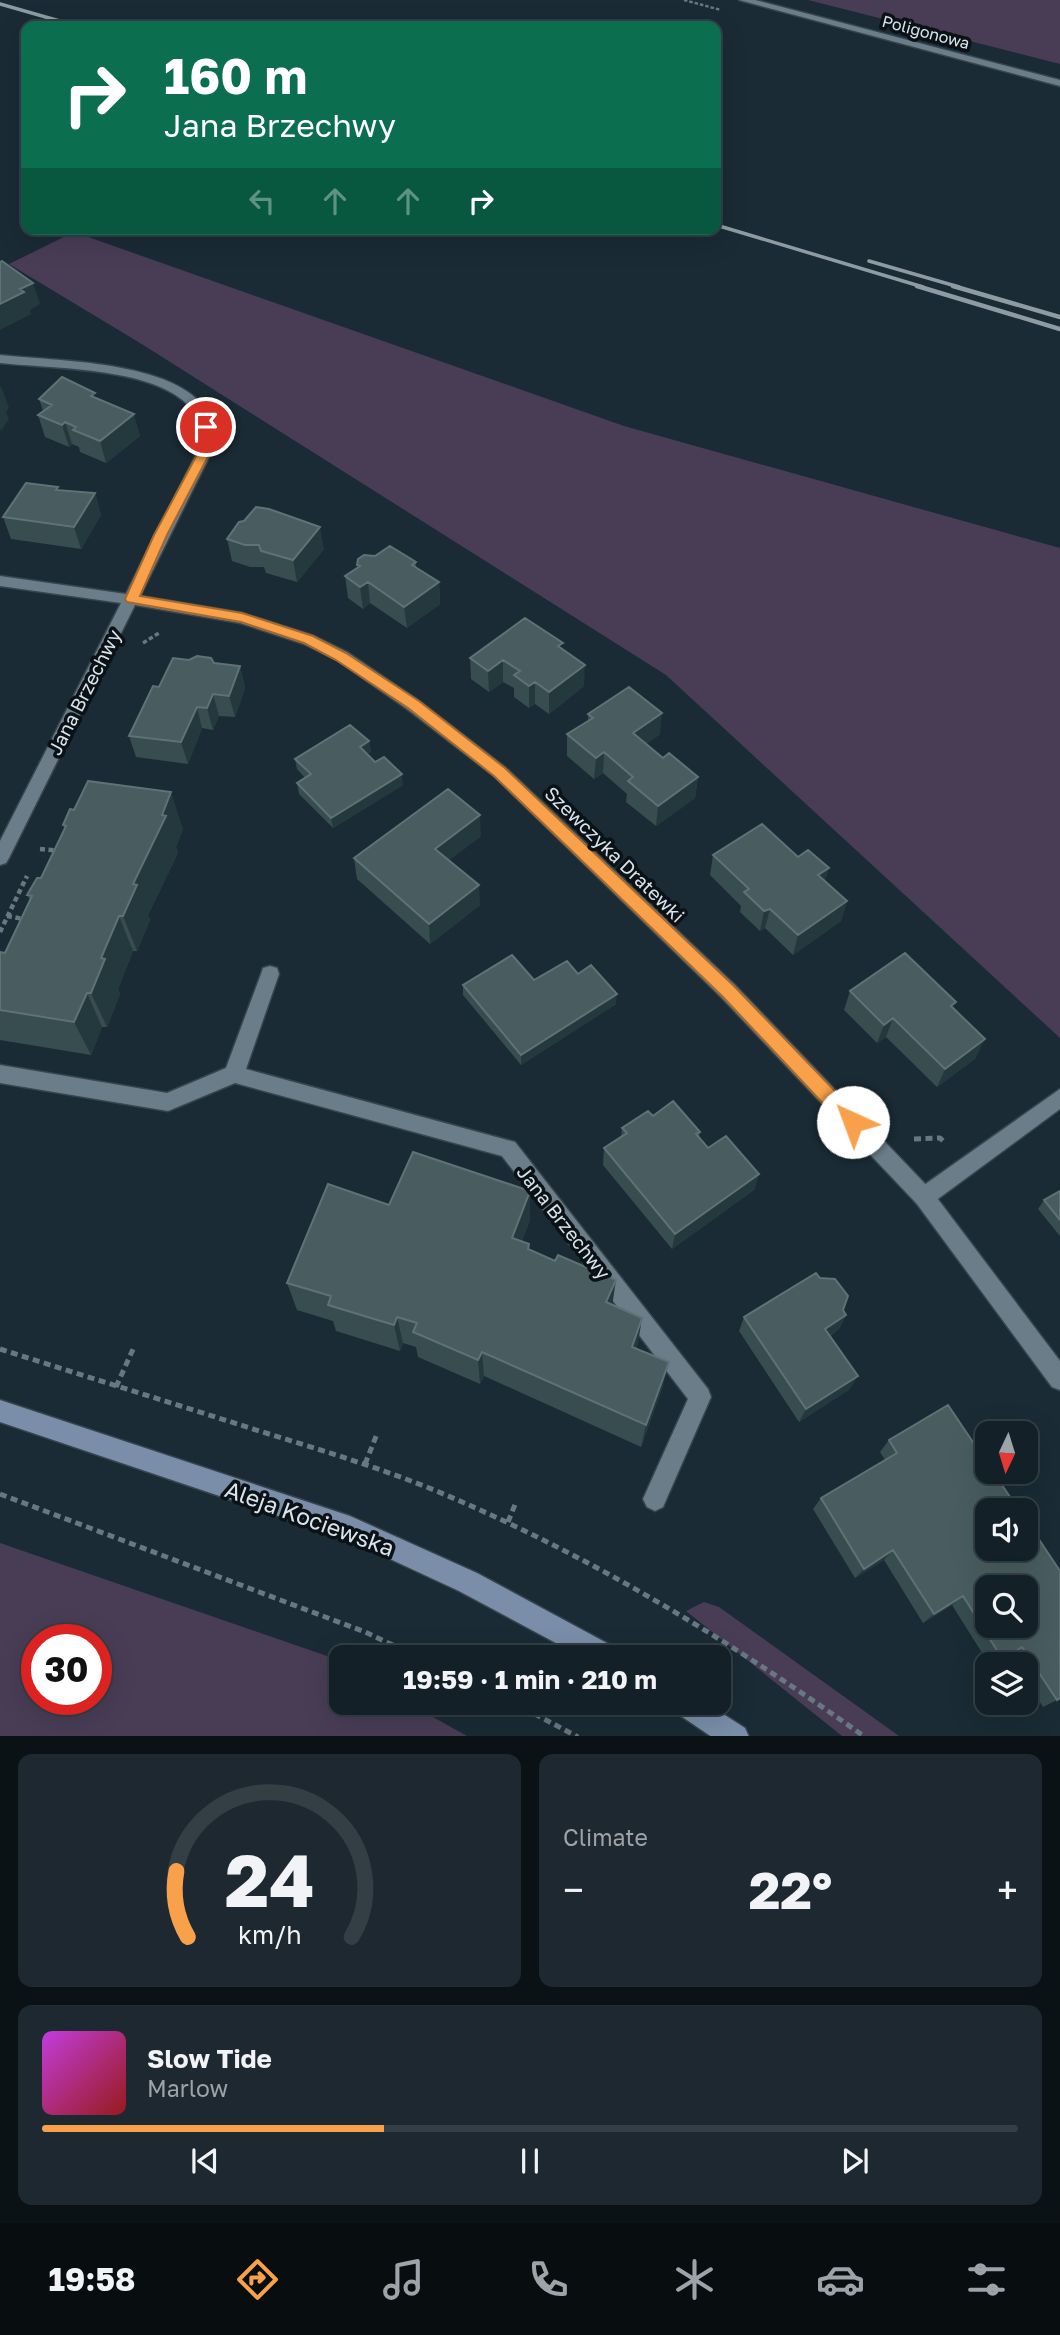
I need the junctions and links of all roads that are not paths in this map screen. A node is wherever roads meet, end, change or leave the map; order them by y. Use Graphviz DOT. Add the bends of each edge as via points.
graph roads {
  1 [pos="744,0"];
  2 [pos="1060,83"];
  3 [pos="0,359"];
  4 [pos="0,581"];
  5 [pos="131,599"];
  6 [pos="0,858"];
  7 [pos="270,974"];
  8 [pos="0,1074"];
  9 [pos="234,1074"];
  10 [pos="1060,1097"];
  11 [pos="924,1197"];
  12 [pos="1060,1379"];
  13 [pos="0,1411"];
  14 [pos="655,1499"];
  15 [pos="585,1645"];
  16 [pos="702,1715"];
  17 [pos="734,1736"];
  1 -- 2 [label="street, Poligonowa"];
  3 -- 5 [label="street, Jana Brzechwy" via="120,372 152,380 199,409 206,427 206,449"];
  4 -- 5 [label="street, Szewczyka Dratewki"];
  5 -- 6 [label="street, Jana Brzechwy"];
  5 -- 11 [label="street, Szewczyka Dratewki" via="242,618 309,640 414,705 500,772 728,991"];
  7 -- 9 [label="street"];
  8 -- 9 [label="street" via="168,1102"];
  9 -- 14 [label="street, Jana Brzechwy" via="508,1149 700,1397"];
  10 -- 11 [label="street"];
  11 -- 12 [label="street, Szewczyka Dratewki"];
  13 -- 15 [label="street, Aleja Kociewska" via="350,1528 468,1582"];
  16 -- 17 [label="street"];
}
